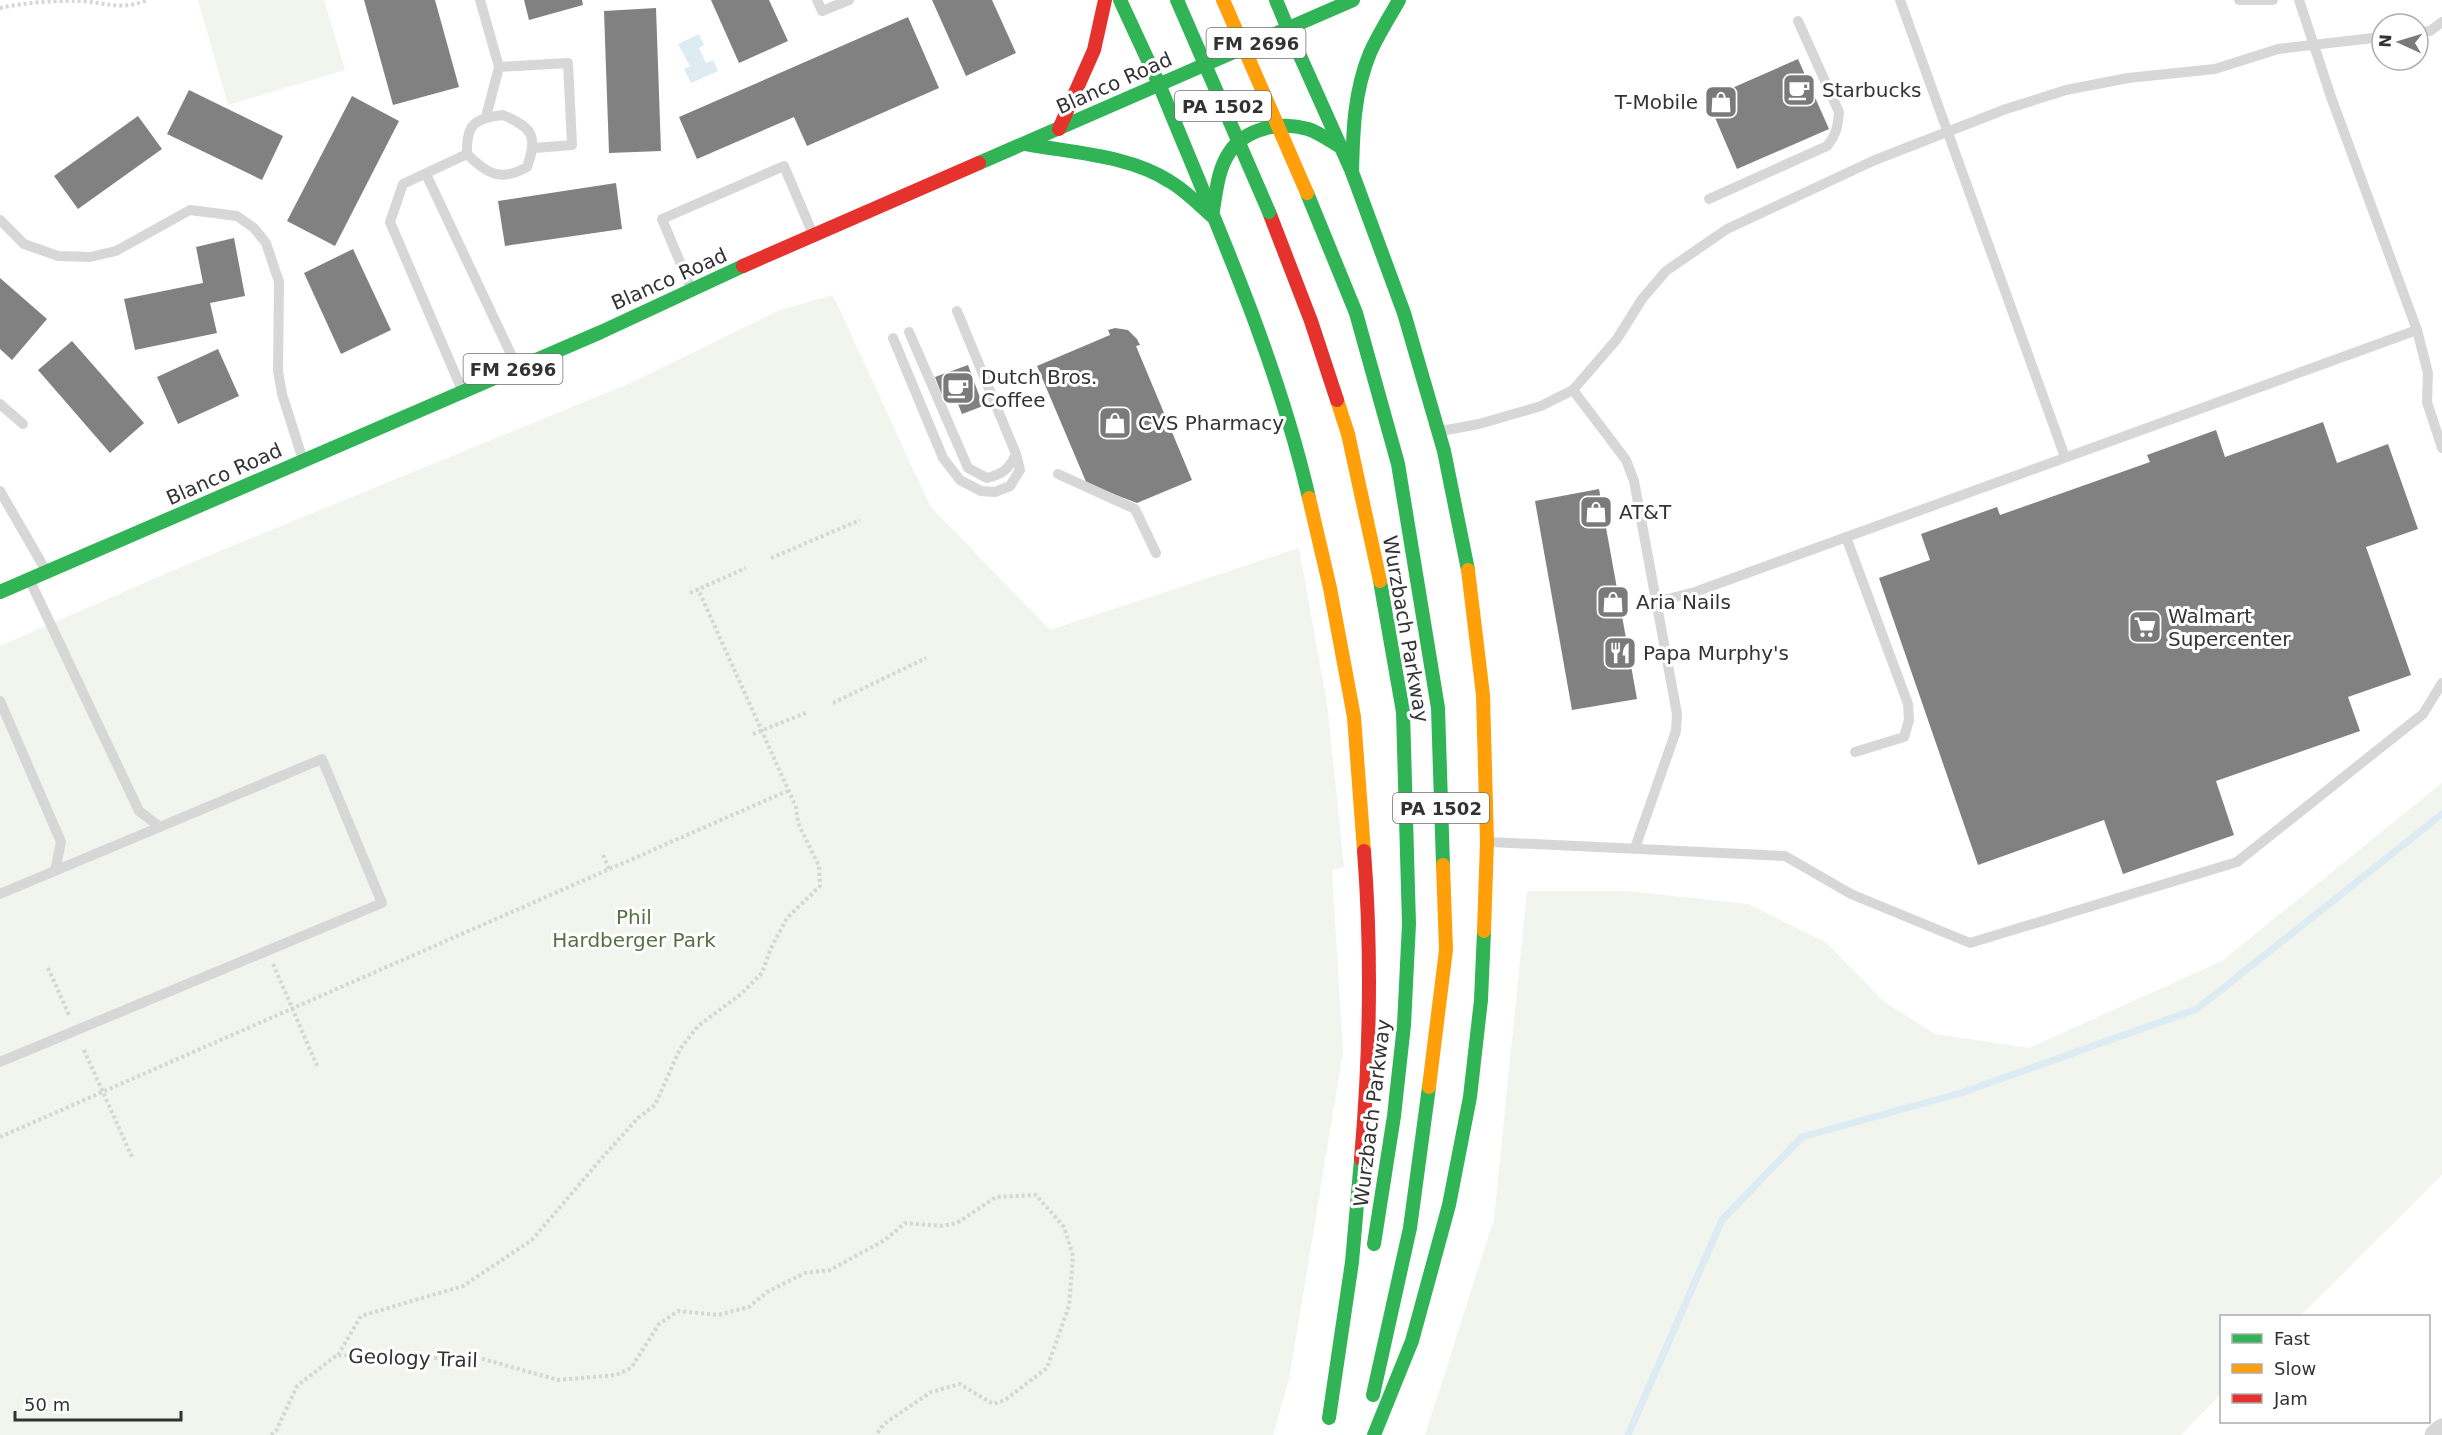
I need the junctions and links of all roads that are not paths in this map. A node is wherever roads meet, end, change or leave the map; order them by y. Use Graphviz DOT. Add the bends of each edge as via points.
graph roads {
  1 [pos="480,0"];
  2 [pos="817,0"];
  3 [pos="849,0"];
  4 [pos="1105,0"];
  5 [pos="1120,0"];
  6 [pos="1177,0"];
  7 [pos="1223,0"];
  8 [pos="1276,0"];
  9 [pos="1353,0"];
  10 [pos="1400,0"];
  11 [pos="1900,0"];
  12 [pos="2239,0"];
  13 [pos="2273,0"];
  14 [pos="2299,0"];
  15 [pos="1798,21"];
  16 [pos="1288,29"];
  17 [pos="2370,38"];
  18 [pos="2313,45"];
  19 [pos="500,68"];
  20 [pos="1159,84"];
  21 [pos="486,117"];
  22 [pos="1059,129"];
  23 [pos="1947,132"];
  24 [pos="1026,144"];
  25 [pos="1341,147"];
  26 [pos="534,148"];
  27 [pos="467,154"];
  28 [pos="1352,172"];
  29 [pos="426,174"];
  30 [pos="1709,199"];
  31 [pos="1212,216"];
  32 [pos="0,220"];
  33 [pos="814,236"];
  34 [pos="691,289"];
  35 [pos="957,311"];
  36 [pos="2417,330"];
  37 [pos="909,332"];
  38 [pos="893,338"];
  39 [pos="518,368"];
  40 [pos="1573,390"];
  41 [pos="462,391"];
  42 [pos="0,404"];
  43 [pos="23,424"];
  44 [pos="1439,432"];
  45 [pos="2442,448"];
  46 [pos="1016,454"];
  47 [pos="2065,458"];
  48 [pos="303,460"];
  49 [pos="1058,474"];
  50 [pos="0,491"];
  51 [pos="1846,537"];
  52 [pos="1156,553"];
  53 [pos="47,572"];
  54 [pos="29,580"];
  55 [pos="1,588"];
  56 [pos="1656,602"];
  57 [pos="2442,683"];
  58 [pos="0,701"];
  59 [pos="1855,753"];
  60 [pos="160,827"];
  61 [pos="1487,842"];
  62 [pos="1635,848"];
  63 [pos="55,871"];
  64 [pos="0,894"];
  65 [pos="0,1062"];
  66 [pos="1371,1262"];
  67 [pos="1360,1306"];
  68 [pos="1329,1418"];
  69 [pos="2442,1428"];
  70 [pos="1323,1435"];
  71 [pos="1363,1435"];
  72 [pos="1374,1435"];
  73 [pos="2435,1435"];
  1 -- 19 [label="lane"];
  2 -- 3 [label="lane" via="822,11"];
  4 -- 22 [label="main road" via="1099,39"];
  5 -- 20 [label="main road"];
  6 -- 66 [label="main road, Wurzbach Parkway / PA 1502, bridge" via="1269,212 1311,321 1348,434 1379,572 1403,712 1409,924 1404,1025"];
  7 -- 71 [label="main road, Wurzbach Parkway / PA 1502, bridge" via="1356,313 1398,464 1438,708 1446,950 1410,1228"];
  8 -- 16 [label="main road"];
  9 -- 16 [label="main road, Blanco Road / FM 2696"];
  10 -- 28 [label="main road" via="1363,73 1354,114"];
  11 -- 23 [label="lane"];
  12 -- 13 [label="lane"];
  14 -- 18 [label="lane"];
  15 -- 30 [label="lane" via="1839,112 1834,137 1827,146"];
  16 -- 20 [label="main road, Blanco Road / FM 2696"];
  16 -- 25 [label="main road"];
  17 -- 18 [label="lane"];
  18 -- 23 [label="lane" via="2278,49 2214,69 2128,78 2066,90"];
  18 -- 36 [label="lane"];
  19 -- 21 [label="lane"];
  19 -- 26 [label="lane" via="568,63 572,145"];
  20 -- 22 [label="main road, Blanco Road / FM 2696"];
  20 -- 31 [label="main road"];
  21 -- 26 [label="lane" via="503,116 522,124"];
  21 -- 27 [label="lane" via="475,122 466,136"];
  22 -- 24 [label="main road, Blanco Road / FM 2696"];
  23 -- 40 [label="lane" via="1875,160 1727,229 1674,265 1642,299 1617,339"];
  23 -- 47 [label="lane"];
  24 -- 31 [label="main road" via="1120,163 1161,176"];
  24 -- 33 [label="main road, Blanco Road / FM 2696"];
  25 -- 28 [label="main road"];
  25 -- 31 [label="main road" via="1316,132 1296,126 1271,126 1252,134 1234,146 1224,163"];
  26 -- 27 [label="lane" via="527,167 515,174 494,175"];
  27 -- 29 [label="lane"];
  28 -- 44 [label="main road" via="1404,312"];
  29 -- 39 [label="lane"];
  29 -- 41 [label="lane" via="403,184 390,222"];
  31 -- 68 [label="main road" via="1250,309 1297,445 1354,717 1370,990 1366,1102 1352,1262"];
  32 -- 48 [label="lane" via="24,244 58,256 90,257 116,251 190,210 237,216 254,228 266,243 279,282 280,383"];
  33 -- 34 [label="main road, Blanco Road / FM 2696"];
  33 -- 34 [label="lane" via="784,166 763,174 662,219"];
  34 -- 39 [label="main road, Blanco Road / FM 2696"];
  35 -- 46 [label="lane"];
  36 -- 45 [label="lane" via="2428,373 2427,402"];
  36 -- 47 [label="lane"];
  37 -- 46 [label="lane" via="968,468 987,478 1002,474"];
  38 -- 46 [label="lane" via="943,458 960,480 981,491 995,492 1010,486 1020,470"];
  39 -- 41 [label="main road, Blanco Road / FM 2696"];
  40 -- 44 [label="lane" via="1541,406"];
  40 -- 56 [label="lane" via="1626,460 1634,481"];
  41 -- 48 [label="main road, Blanco Road / FM 2696"];
  42 -- 43 [label="lane"];
  44 -- 61 [label="main road" via="1472,589 1484,695"];
  47 -- 51 [label="lane"];
  48 -- 53 [label="main road, Blanco Road / FM 2696"];
  49 -- 52 [label="lane" via="1135,509"];
  50 -- 53 [label="lane"];
  51 -- 56 [label="lane" via="1695,592"];
  51 -- 59 [label="lane" via="1908,704 1909,720 1904,737"];
  53 -- 54 [label="main road, Blanco Road / FM 2696"];
  54 -- 55 [label="main road, Blanco Road / FM 2696"];
  54 -- 60 [label="lane" via="139,811"];
  56 -- 62 [label="lane" via="1677,714 1676,730"];
  57 -- 62 [label="lane" via="2423,714 2237,862 1970,943 1851,894 1785,856"];
  58 -- 63 [label="lane" via="61,842"];
  60 -- 63 [label="lane"];
  60 -- 65 [label="lane" via="322,759 382,903"];
  61 -- 62 [label="lane"];
  61 -- 72 [label="main road" via="1481,1000 1470,1097 1449,1205 1412,1341"];
  63 -- 64 [label="lane"];
  67 -- 68 [label="main road"];
  68 -- 70 [label="main road"];
  69 -- 73 [label="street"];
}
